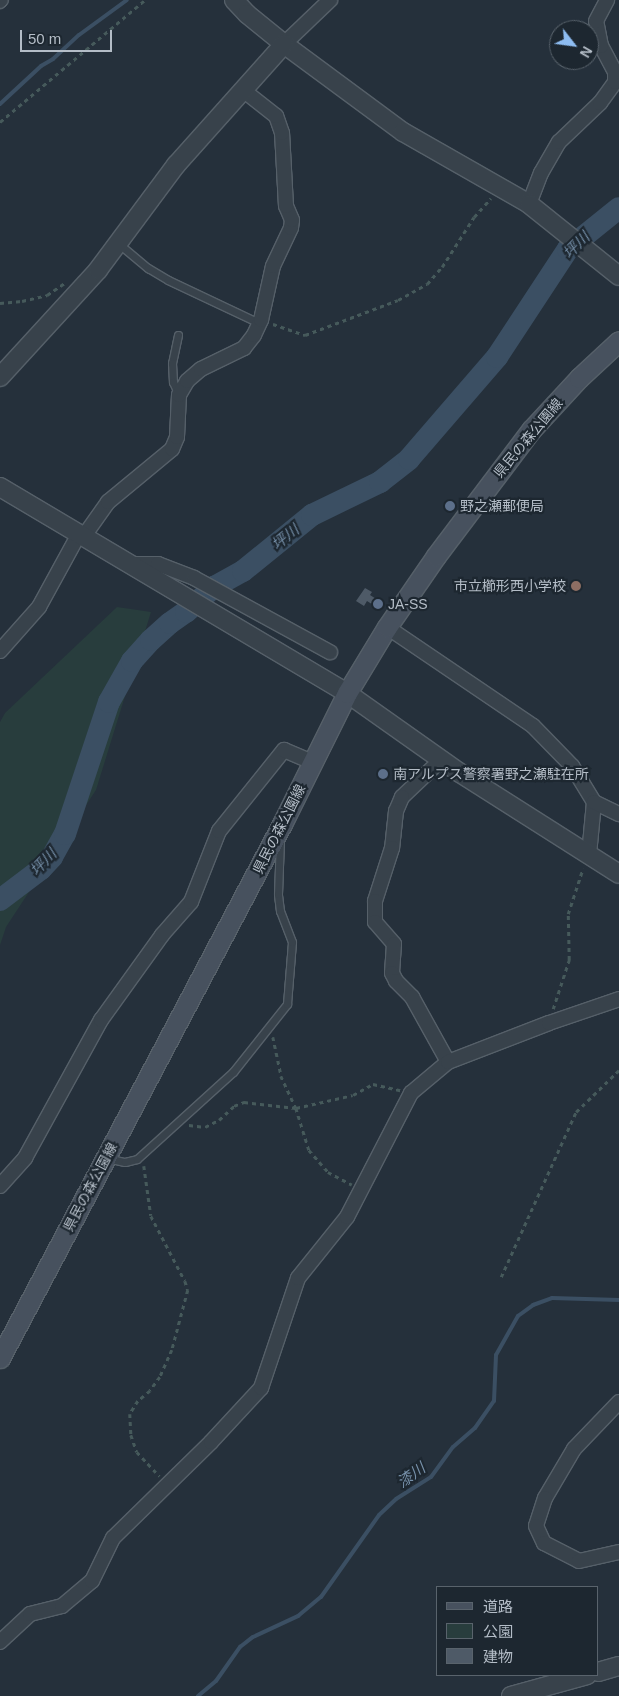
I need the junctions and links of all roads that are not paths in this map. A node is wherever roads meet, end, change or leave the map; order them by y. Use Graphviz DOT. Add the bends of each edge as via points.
graph roads {
  1 [pos="234,0"];
  2 [pos="330,0"];
  3 [pos="607,0"];
  4 [pos="284,44"];
  5 [pos="243,90"];
  6 [pos="535,208"];
  7 [pos="119,244"];
  8 [pos="619,276"];
  9 [pos="260,321"];
  10 [pos="178,335"];
  11 [pos="619,340"];
  12 [pos="0,377"];
  13 [pos="179,395"];
  14 [pos="0,486"];
  15 [pos="82,535"];
  16 [pos="131,564"];
  17 [pos="387,627"];
  18 [pos="3,644"];
  19 [pos="330,652"];
  20 [pos="348,692"];
  21 [pos="441,760"];
  22 [pos="312,762"];
  23 [pos="594,802"];
  24 [pos="619,814"];
  25 [pos="282,824"];
  26 [pos="589,855"];
  27 [pos="619,874"];
  28 [pos="619,999"];
  29 [pos="448,1062"];
  30 [pos="106,1158"];
  31 [pos="0,1186"];
  32 [pos="0,1358"];
  33 [pos="619,1402"];
  34 [pos="619,1552"];
  35 [pos="0,1642"];
  36 [pos="619,1666"];
  37 [pos="599,1672"];
  38 [pos="583,1676"];
  39 [pos="511,1696"];
  1 -- 4 [label="street"];
  2 -- 4 [label="street"];
  3 -- 6 [label="street" via="596,22 601,46 615,72 615,82 600,102 559,142 541,173"];
  4 -- 5 [label="street"];
  4 -- 6 [label="street" via="403,132"];
  5 -- 7 [label="street" via="176,165"];
  5 -- 9 [label="street" via="276,116 282,133 286,206 292,220 292,228 273,266"];
  6 -- 8 [label="street"];
  7 -- 9 [label="lane" via="168,280"];
  7 -- 12 [label="street"];
  9 -- 13 [label="street" via="244,348 201,370 187,381"];
  10 -- 13 [label="lane" via="172,363 173,382"];
  11 -- 17 [label="main road, 県民の森公園線" via="531,430"];
  13 -- 15 [label="street" via="177,437 172,449 108,502"];
  14 -- 15 [label="street"];
  15 -- 16 [label="street"];
  15 -- 18 [label="street" via="39,607"];
  16 -- 19 [label="street" via="158,564 194,578"];
  16 -- 20 [label="street"];
  17 -- 20 [label="main road, 県民の森公園線"];
  17 -- 23 [label="street" via="533,726 572,766"];
  20 -- 21 [label="street"];
  20 -- 22 [label="main road, 県民の森公園線"];
  21 -- 26 [label="street"];
  21 -- 29 [label="street" via="402,797 396,811 392,848 375,901 376,922 394,944 392,973 412,997"];
  22 -- 25 [label="main road, 県民の森公園線"];
  22 -- 31 [label="street" via="284,750 219,831 191,902 162,935 101,1020 25,1158"];
  23 -- 24 [label="street"];
  23 -- 26 [label="street"];
  25 -- 30 [label="main road, 県民の森公園線"];
  25 -- 30 [label="lane" via="278,894 280,911 292,942 287,1004 233,1072 137,1159 125,1162"];
  26 -- 27 [label="street"];
  28 -- 29 [label="street"];
  29 -- 35 [label="street" via="411,1093 348,1217 298,1278 261,1388 113,1538 92,1581 62,1606 30,1614"];
  30 -- 32 [label="main road, 県民の森公園線"];
  33 -- 34 [label="street" via="574,1449 545,1498 536,1526 544,1543 580,1561"];
  36 -- 37 [label="street"];
  38 -- 39 [label="street"];
}
